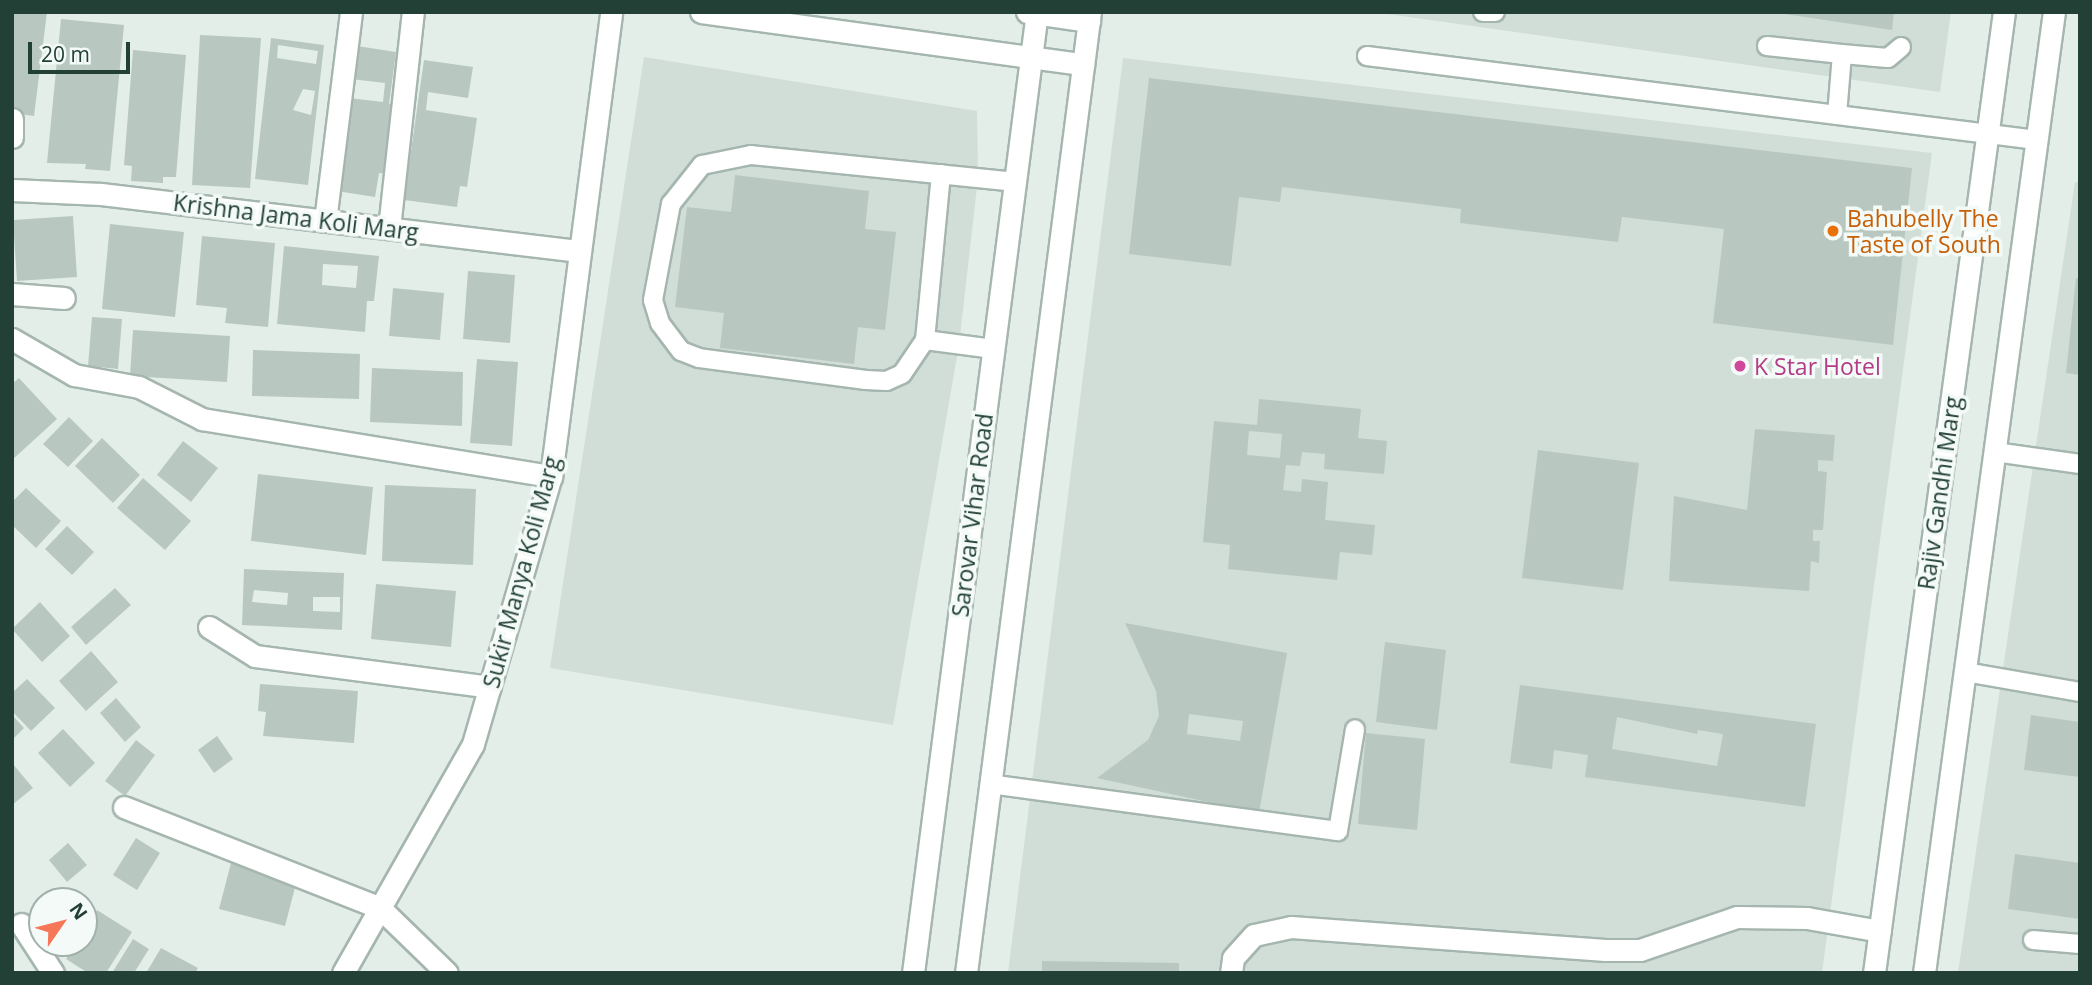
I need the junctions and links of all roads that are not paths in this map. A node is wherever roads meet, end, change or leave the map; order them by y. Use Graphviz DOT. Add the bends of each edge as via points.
graph roads {
  1 [pos="338,12"];
  2 [pos="351,12"];
  3 [pos="412,12"];
  4 [pos="611,12"];
  5 [pos="701,12"];
  6 [pos="1483,12"];
  7 [pos="1495,12"];
  8 [pos="2004,12"];
  9 [pos="2054,12"];
  10 [pos="1033,13"];
  11 [pos="1089,17"];
  12 [pos="1767,46"];
  13 [pos="1901,47"];
  14 [pos="1842,54"];
  15 [pos="1367,56"];
  16 [pos="1031,57"];
  17 [pos="1083,64"];
  18 [pos="1837,115"];
  19 [pos="12,119"];
  20 [pos="1988,133"];
  21 [pos="12,137"];
  22 [pos="2037,140"];
  23 [pos="941,174"];
  24 [pos="1015,182"];
  25 [pos="12,190"];
  26 [pos="319,220"];
  27 [pos="389,228"];
  28 [pos="580,251"];
  29 [pos="12,294"];
  30 [pos="64,298"];
  31 [pos="12,339"];
  32 [pos="925,341"];
  33 [pos="993,349"];
  34 [pos="1995,452"];
  35 [pos="2080,464"];
  36 [pos="551,477"];
  37 [pos="209,627"];
  38 [pos="1965,672"];
  39 [pos="490,687"];
  40 [pos="2080,692"];
  41 [pos="1355,729"];
  42 [pos="990,784"];
  43 [pos="124,807"];
  44 [pos="380,908"];
  45 [pos="21,924"];
  46 [pos="1880,931"];
  47 [pos="2033,940"];
  48 [pos="2080,944"];
  49 [pos="54,973"];
  50 [pos="343,973"];
  51 [pos="447,973"];
  52 [pos="913,973"];
  53 [pos="966,973"];
  54 [pos="1231,973"];
  55 [pos="1874,973"];
  56 [pos="1924,973"];
  1 -- 26 [label="street"];
  2 -- 26 [label="street"];
  3 -- 27 [label="street"];
  4 -- 28 [label="street, Sukir Manya Koli Marg"];
  5 -- 16 [label="street"];
  6 -- 7 [label="lane"];
  8 -- 20 [label="street, Rajiv Gandhi Marg"];
  9 -- 22 [label="street"];
  10 -- 11 [label="street"];
  10 -- 16 [label="street, Sarovar Vihar Road"];
  11 -- 17 [label="street"];
  12 -- 14 [label="lane"];
  13 -- 14 [label="lane" via="1888,58"];
  14 -- 18 [label="lane"];
  15 -- 18 [label="lane"];
  16 -- 17 [label="street"];
  16 -- 24 [label="street, Sarovar Vihar Road"];
  17 -- 42 [label="street"];
  18 -- 20 [label="lane"];
  19 -- 21 [label="street"];
  20 -- 22 [label="lane"];
  20 -- 46 [label="street, Rajiv Gandhi Marg"];
  22 -- 34 [label="street"];
  23 -- 24 [label="lane"];
  23 -- 32 [label="lane"];
  23 -- 32 [label="lane" via="751,155 702,165 671,204 653,300 660,323 681,352 699,358 886,381 902,374"];
  24 -- 33 [label="street, Sarovar Vihar Road"];
  25 -- 26 [label="street, Krishna Jama Koli Marg" via="101,194"];
  26 -- 27 [label="street, Krishna Jama Koli Marg"];
  27 -- 28 [label="street, Krishna Jama Koli Marg"];
  28 -- 36 [label="street, Sukir Manya Koli Marg"];
  29 -- 30 [label="street"];
  31 -- 36 [label="street" via="74,375 138,387 202,419"];
  32 -- 33 [label="lane"];
  33 -- 52 [label="street, Sarovar Vihar Road"];
  34 -- 35 [label="lane"];
  34 -- 38 [label="street"];
  36 -- 39 [label="street, Sukir Manya Koli Marg"];
  37 -- 39 [label="street" via="255,656"];
  38 -- 40 [label="lane"];
  38 -- 56 [label="street"];
  39 -- 44 [label="street, Sukir Manya Koli Marg" via="473,744"];
  41 -- 42 [label="lane" via="1338,831"];
  42 -- 53 [label="street"];
  43 -- 44 [label="street"];
  44 -- 50 [label="street, Sukir Manya Koli Marg"];
  44 -- 51 [label="street"];
  45 -- 49 [label="street"];
  46 -- 54 [label="street" via="1807,918 1737,917 1629,950 1291,928 1254,935 1233,958"];
  46 -- 55 [label="street, Rajiv Gandhi Marg"];
  47 -- 48 [label="lane"];
}
